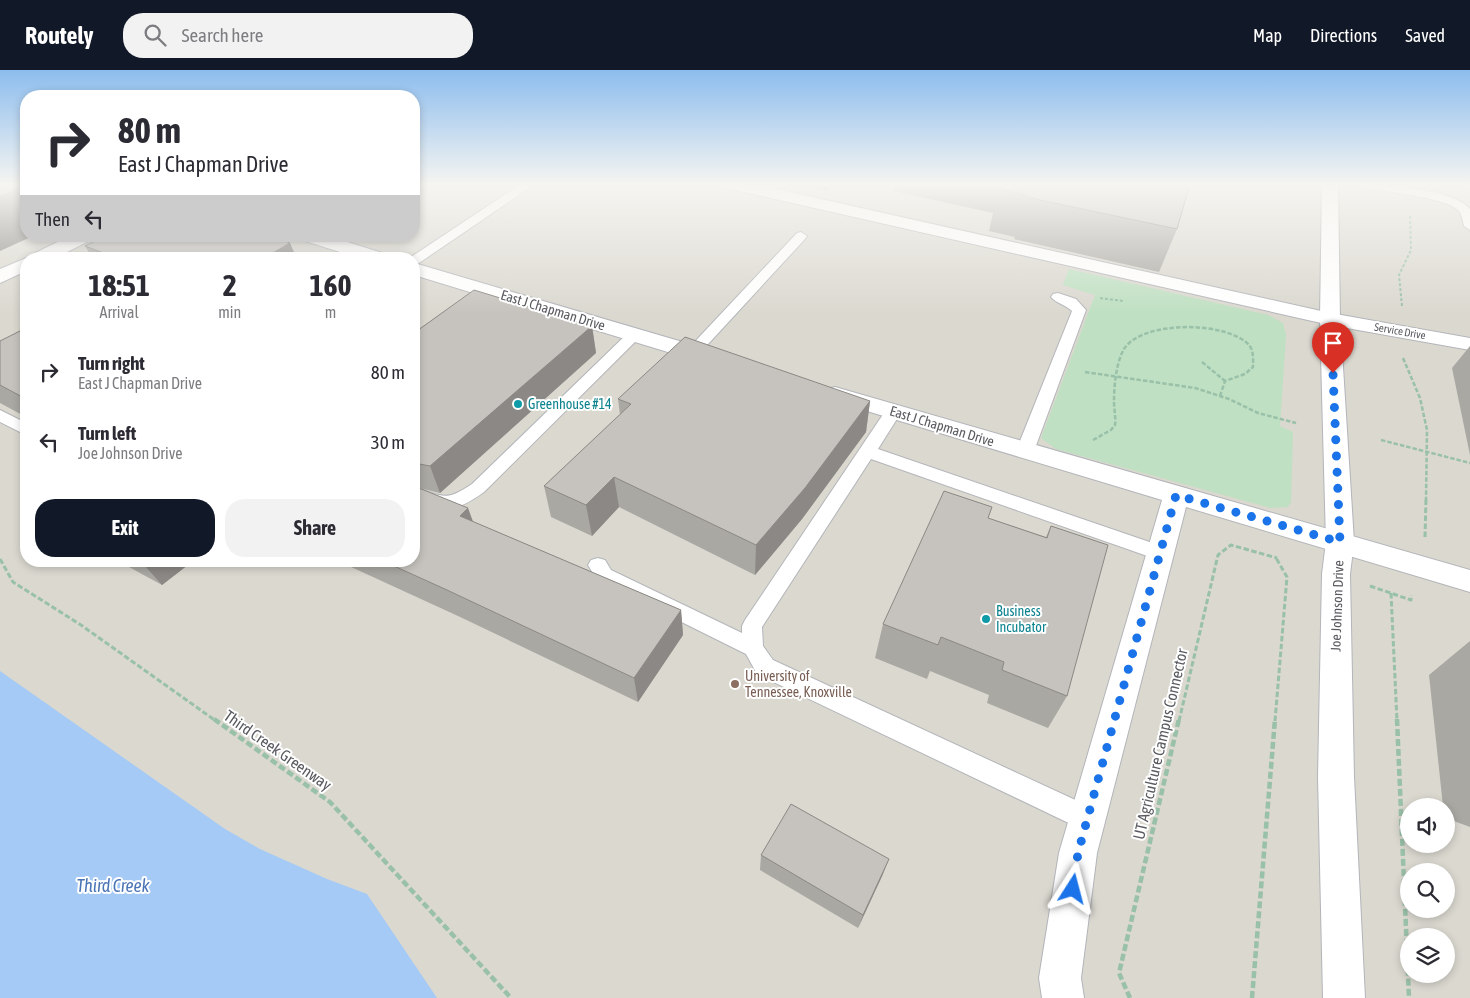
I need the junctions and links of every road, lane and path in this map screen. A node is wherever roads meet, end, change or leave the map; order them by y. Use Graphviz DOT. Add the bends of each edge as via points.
graph roads {
  1 [pos="463,227"];
  2 [pos="923,227"];
  3 [pos="1330,227"];
  4 [pos="1411,227"];
  5 [pos="801,236"];
  6 [pos="73,242"];
  7 [pos="327,242"];
  8 [pos="52,252"];
  9 [pos="359,252"];
  10 [pos="420,256"];
  11 [pos="20,267"];
  12 [pos="420,270"];
  13 [pos="0,277"];
  14 [pos="1058,297"];
  15 [pos="1330,319"];
  16 [pos="1404,332"];
  17 [pos="635,334"];
  18 [pos="1470,344"];
  19 [pos="693,352"];
  20 [pos="1202,362"];
  21 [pos="731,363"];
  22 [pos="1057,366"];
  23 [pos="1118,377"];
  24 [pos="1225,381"];
  25 [pos="818,388"];
  26 [pos="1220,396"];
  27 [pos="894,411"];
  28 [pos="0,416"];
  29 [pos="1296,424"];
  30 [pos="20,427"];
  31 [pos="1381,440"];
  32 [pos="1090,442"];
  33 [pos="867,451"];
  34 [pos="1025,451"];
  35 [pos="1426,451"];
  36 [pos="1470,462"];
  37 [pos="1176,495"];
  38 [pos="420,496"];
  39 [pos="1340,542"];
  40 [pos="1424,542"];
  41 [pos="1160,553"];
  42 [pos="0,559"];
  43 [pos="598,566"];
  44 [pos="1470,581"];
  45 [pos="1391,593"];
  46 [pos="753,648"];
  47 [pos="1088,819"];
  48 [pos="511,998"];
  49 [pos="1063,998"];
  50 [pos="1130,998"];
  51 [pos="1252,998"];
  52 [pos="1344,998"];
  53 [pos="1409,998"];
  1 -- 10 [label="lane"];
  2 -- 15 [label="street, Service Drive"];
  3 -- 15 [label="street, Joe Johnson Drive"];
  4 -- 16 [label="path" via="1412,250 1399,275"];
  5 -- 19 [label="lane"];
  6 -- 8 [label="street"];
  7 -- 9 [label="street"];
  11 -- 13 [label="street"];
  12 -- 17 [label="street, East J Chapman Drive"];
  14 -- 22 [label="lane" via="1071,302 1079,310"];
  15 -- 16 [label="street, Service Drive"];
  15 -- 39 [label="street, Joe Johnson Drive"];
  16 -- 18 [label="street, Service Drive"];
  16 -- 35 [label="path" via="1395,339 1420,398 1427,430"];
  17 -- 19 [label="street, East J Chapman Drive"];
  17 -- 38 [label="lane" via="478,488 462,500 446,504"];
  19 -- 21 [label="street, East J Chapman Drive"];
  20 -- 24 [label="path"];
  22 -- 23 [label="path"];
  22 -- 34 [label="lane"];
  23 -- 24 [label="path" via="1124,348 1139,335 1188,326 1224,333 1250,346 1255,353 1254,367"];
  23 -- 26 [label="path" via="1195,388"];
  23 -- 32 [label="path" via="1114,400 1115,424"];
  24 -- 26 [label="path"];
  25 -- 27 [label="street, East J Chapman Drive"];
  26 -- 29 [label="path" via="1258,413"];
  27 -- 33 [label="lane"];
  27 -- 34 [label="street, East J Chapman Drive"];
  28 -- 30 [label="lane"];
  31 -- 35 [label="path"];
  33 -- 41 [label="lane"];
  33 -- 46 [label="lane" via="752,626"];
  34 -- 37 [label="street, East J Chapman Drive"];
  35 -- 36 [label="path"];
  35 -- 40 [label="path"];
  37 -- 39 [label="street, East J Chapman Drive"];
  37 -- 41 [label="street"];
  39 -- 44 [label="street, East J Chapman Drive"];
  39 -- 52 [label="street, Joe Johnson Drive" via="1336,574 1336,777"];
  41 -- 47 [label="street"];
  42 -- 48 [label="path, Third Creek Greenway" via="13,582 90,631 330,802"];
  43 -- 46 [label="lane" via="604,575"];
  45 -- 53 [label="path"];
  46 -- 47 [label="lane" via="765,667"];
  47 -- 49 [label="street" via="1078,853 1060,978"];
  50 -- 51 [label="path, UT Agriculture Campus Connector" via="1119,973 1218,555 1231,545 1276,558 1287,577"];
}
